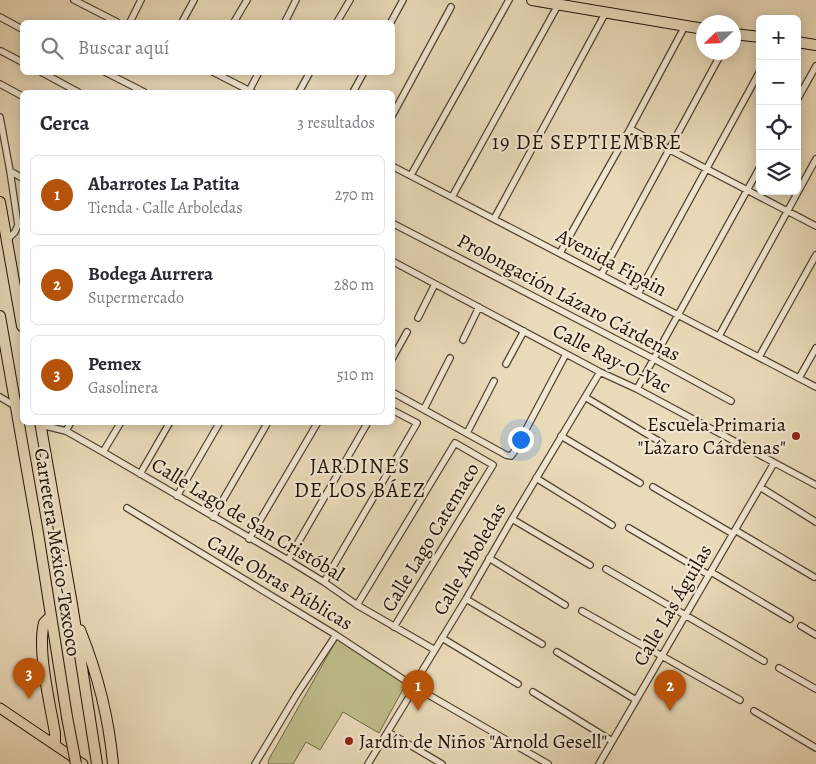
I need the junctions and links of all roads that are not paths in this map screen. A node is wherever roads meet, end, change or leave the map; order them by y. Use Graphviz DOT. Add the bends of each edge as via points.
graph roads {
  1 [pos="74,0"];
  2 [pos="141,0"];
  3 [pos="194,0"];
  4 [pos="247,0"];
  5 [pos="296,0"];
  6 [pos="350,0"];
  7 [pos="403,0"];
  8 [pos="509,0"];
  9 [pos="532,0"];
  10 [pos="88,3"];
  11 [pos="558,4"];
  12 [pos="451,7"];
  13 [pos="606,12"];
  14 [pos="0,18"];
  15 [pos="114,20"];
  16 [pos="131,20"];
  17 [pos="183,20"];
  18 [pos="235,20"];
  19 [pos="285,20"];
  20 [pos="339,20"];
  21 [pos="392,20"];
  22 [pos="685,26"];
  23 [pos="20,28"];
  24 [pos="696,28"];
  25 [pos="741,35"];
  26 [pos="756,37"];
  27 [pos="801,43"];
  28 [pos="816,45"];
  29 [pos="1,51"];
  30 [pos="718,60"];
  31 [pos="20,61"];
  32 [pos="816,66"];
  33 [pos="47,75"];
  34 [pos="111,75"];
  35 [pos="219,75"];
  36 [pos="258,75"];
  37 [pos="308,75"];
  38 [pos="362,75"];
  39 [pos="756,78"];
  40 [pos="0,84"];
  41 [pos="74,90"];
  42 [pos="140,90"];
  43 [pos="246,90"];
  44 [pos="251,90"];
  45 [pos="300,90"];
  46 [pos="354,90"];
  47 [pos="801,93"];
  48 [pos="20,95"];
  49 [pos="395,110"];
  50 [pos="0,117"];
  51 [pos="630,129"];
  52 [pos="670,150"];
  53 [pos="816,159"];
  54 [pos="395,167"];
  55 [pos="707,169"];
  56 [pos="10,171"];
  57 [pos="756,174"];
  58 [pos="411,175"];
  59 [pos="20,177"];
  60 [pos="747,190"];
  61 [pos="452,197"];
  62 [pos="0,202"];
  63 [pos="788,211"];
  64 [pos="494,219"];
  65 [pos="395,224"];
  66 [pos="816,226"];
  67 [pos="7,240"];
  68 [pos="560,253"];
  69 [pos="816,254"];
  70 [pos="395,263"];
  71 [pos="601,275"];
  72 [pos="435,284"];
  73 [pos="19,288"];
  74 [pos="638,294"];
  75 [pos="20,301"];
  76 [pos="479,308"];
  77 [pos="677,314"];
  78 [pos="0,316"];
  79 [pos="418,318"];
  80 [pos="1,327"];
  81 [pos="524,331"];
  82 [pos="407,332"];
  83 [pos="719,336"];
  84 [pos="463,340"];
  85 [pos="816,348"];
  86 [pos="395,354"];
  87 [pos="566,354"];
  88 [pos="759,357"];
  89 [pos="450,358"];
  90 [pos="654,359"];
  91 [pos="506,364"];
  92 [pos="600,372"];
  93 [pos="799,378"];
  94 [pos="494,381"];
  95 [pos="816,387"];
  96 [pos="637,389"];
  97 [pos="395,394"];
  98 [pos="0,397"];
  99 [pos="585,397"];
  100 [pos="730,401"];
  101 [pos="16,406"];
  102 [pos="424,410"];
  103 [pos="395,412"];
  104 [pos="41,425"];
  105 [pos="58,425"];
  106 [pos="70,425"];
  107 [pos="119,425"];
  108 [pos="168,425"];
  109 [pos="218,425"];
  110 [pos="266,425"];
  111 [pos="316,425"];
  112 [pos="366,425"];
  113 [pos="66,431"];
  114 [pos="467,432"];
  115 [pos="561,436"];
  116 [pos="662,443"];
  117 [pos="104,452"];
  118 [pos="774,463"];
  119 [pos="140,474"];
  120 [pos="536,478"];
  121 [pos="640,483"];
  122 [pos="816,485"];
  123 [pos="653,487"];
  124 [pos="760,487"];
  125 [pos="177,496"];
  126 [pos="127,508"];
  127 [pos="213,517"];
  128 [pos="512,519"];
  129 [pos="816,522"];
  130 [pos="612,525"];
  131 [pos="629,528"];
  132 [pos="734,532"];
  133 [pos="249,539"];
  134 [pos="489,558"];
  135 [pos="288,560"];
  136 [pos="590,565"];
  137 [pos="606,569"];
  138 [pos="710,574"];
  139 [pos="814,577"];
  140 [pos="324,582"];
  141 [pos="466,599"];
  142 [pos="357,605"];
  143 [pos="565,605"];
  144 [pos="582,611"];
  145 [pos="73,614"];
  146 [pos="51,616"];
  147 [pos="685,616"];
  148 [pos="790,619"];
  149 [pos="801,626"];
  150 [pos="394,627"];
  151 [pos="336,635"];
  152 [pos="816,635"];
  153 [pos="442,638"];
  154 [pos="542,644"];
  155 [pos="435,650"];
  156 [pos="557,652"];
  157 [pos="661,655"];
  158 [pos="764,661"];
  159 [pos="779,668"];
  160 [pos="518,684"];
  161 [pos="415,687"];
  162 [pos="816,689"];
  163 [pos="533,692"];
  164 [pos="636,700"];
  165 [pos="740,700"];
  166 [pos="0,708"];
  167 [pos="754,711"];
  168 [pos="388,732"];
  169 [pos="612,741"];
  170 [pos="55,744"];
  171 [pos="816,748"];
  172 [pos="76,764"];
  173 [pos="84,764"];
  174 [pos="97,764"];
  175 [pos="113,764"];
  176 [pos="255,764"];
  177 [pos="368,764"];
  178 [pos="442,764"];
  179 [pos="548,764"];
  180 [pos="599,764"];
  1 -- 10 [label="street"];
  2 -- 16 [label="street"];
  3 -- 17 [label="street"];
  4 -- 18 [label="street"];
  5 -- 19 [label="street"];
  6 -- 20 [label="street"];
  7 -- 21 [label="street"];
  8 -- 58 [label="street"];
  9 -- 11 [label="highway"];
  10 -- 15 [label="street"];
  11 -- 13 [label="highway"];
  11 -- 61 [label="street"];
  12 -- 49 [label="street"];
  13 -- 22 [label="highway"];
  13 -- 64 [label="street"];
  14 -- 23 [label="street"];
  22 -- 24 [label="highway"];
  22 -- 51 [label="street"];
  25 -- 26 [label="highway"];
  27 -- 28 [label="highway"];
  29 -- 31 [label="street"];
  30 -- 52 [label="street"];
  32 -- 47 [label="street"];
  33 -- 41 [label="street"];
  34 -- 42 [label="street"];
  35 -- 43 [label="street"];
  36 -- 44 [label="street"];
  37 -- 45 [label="street"];
  38 -- 46 [label="street"];
  39 -- 55 [label="street"];
  40 -- 48 [label="street"];
  50 -- 56 [label="street"];
  51 -- 52 [label="street"];
  51 -- 68 [label="street"];
  52 -- 55 [label="street"];
  52 -- 71 [label="street"];
  53 -- 63 [label="street"];
  54 -- 58 [label="street, Avenida Fipain"];
  55 -- 60 [label="street"];
  55 -- 74 [label="street"];
  56 -- 59 [label="street"];
  56 -- 67 [label="street" via="18,224"];
  57 -- 60 [label="street"];
  58 -- 61 [label="street, Avenida Fipain"];
  60 -- 63 [label="street"];
  60 -- 77 [label="street"];
  61 -- 64 [label="street, Avenida Fipain"];
  62 -- 67 [label="highway"];
  63 -- 66 [label="street"];
  63 -- 83 [label="street"];
  64 -- 68 [label="street, Avenida Fipain"];
  65 -- 90 [label="street, Prolongación Lázaro Cárdenas"];
  67 -- 73 [label="highway"];
  68 -- 71 [label="street, Avenida Fipain"];
  69 -- 88 [label="street"];
  70 -- 72 [label="street, Calle Ray-O-Vac"];
  71 -- 74 [label="street, Avenida Fipain"];
  72 -- 76 [label="street, Calle Ray-O-Vac"];
  72 -- 79 [label="street"];
  73 -- 75 [label="highway"];
  74 -- 77 [label="street, Avenida Fipain"];
  76 -- 81 [label="street, Calle Ray-O-Vac"];
  76 -- 84 [label="street"];
  77 -- 83 [label="street, Avenida Fipain"];
  77 -- 90 [label="street"];
  78 -- 80 [label="highway, Carretera México-Texcoco"];
  80 -- 101 [label="highway, Carretera México-Texcoco"];
  81 -- 87 [label="street, Calle Ray-O-Vac"];
  81 -- 91 [label="street"];
  82 -- 86 [label="street"];
  83 -- 88 [label="street, Avenida Fipain"];
  85 -- 93 [label="street"];
  87 -- 92 [label="street, Calle Ray-O-Vac"];
  87 -- 114 [label="street" via="511,456"];
  88 -- 93 [label="street, Avenida Fipain"];
  89 -- 102 [label="street"];
  90 -- 96 [label="street"];
  90 -- 100 [label="street, Prolongación Lázaro Cárdenas"];
  92 -- 96 [label="street, Calle Ray-O-Vac"];
  92 -- 99 [label="street, Calle Arboledas"];
  93 -- 95 [label="street, Avenida Fipain"];
  94 -- 114 [label="street"];
  96 -- 118 [label="street, Calle Ray-O-Vac"];
  97 -- 102 [label="street"];
  98 -- 101 [label="street"];
  99 -- 115 [label="street, Calle Arboledas"];
  99 -- 116 [label="street"];
  101 -- 146 [label="highway, Carretera México-Texcoco"];
  102 -- 114 [label="street"];
  103 -- 140 [label="street" via="417,423"];
  104 -- 145 [label="highway, Carretera México-Texcoco"];
  105 -- 113 [label="street, Calle Lago de San Cristóbal"];
  106 -- 113 [label="street"];
  107 -- 117 [label="street"];
  108 -- 119 [label="street"];
  109 -- 125 [label="street"];
  110 -- 127 [label="street"];
  111 -- 133 [label="street"];
  112 -- 135 [label="street"];
  113 -- 117 [label="street, Calle Lago de San Cristóbal"];
  115 -- 120 [label="street, Calle Arboledas"];
  115 -- 121 [label="street"];
  117 -- 119 [label="street, Calle Lago de San Cristóbal"];
  118 -- 122 [label="street, Calle Ray-O-Vac"];
  118 -- 124 [label="street, Calle Las Águilas"];
  119 -- 125 [label="street, Calle Lago de San Cristóbal"];
  120 -- 128 [label="street, Calle Arboledas"];
  120 -- 130 [label="street"];
  123 -- 132 [label="street"];
  124 -- 129 [label="street"];
  124 -- 132 [label="street, Calle Las Águilas"];
  125 -- 127 [label="street, Calle Lago de San Cristóbal"];
  126 -- 151 [label="street, Calle Obras Públicas"];
  127 -- 133 [label="street, Calle Lago de San Cristóbal"];
  128 -- 134 [label="street, Calle Arboledas"];
  128 -- 136 [label="street"];
  131 -- 138 [label="street"];
  132 -- 138 [label="street, Calle Las Águilas"];
  132 -- 139 [label="street"];
  133 -- 135 [label="street, Calle Lago de San Cristóbal"];
  134 -- 141 [label="street, Calle Arboledas"];
  134 -- 143 [label="street"];
  135 -- 140 [label="street, Calle Lago de San Cristóbal"];
  137 -- 147 [label="street"];
  138 -- 147 [label="street, Calle Las Águilas"];
  138 -- 148 [label="street"];
  140 -- 142 [label="street, Calle Lago de San Cristóbal"];
  141 -- 153 [label="street, Calle Arboledas"];
  141 -- 154 [label="street"];
  142 -- 150 [label="street, Calle Lago de San Cristóbal"];
  142 -- 150 [label="street, Calle Lago Catemaco" via="455,443 493,465"];
  144 -- 157 [label="street"];
  145 -- 174 [label="highway, Carretera México-Texcoco"];
  145 -- 175 [label="highway" via="95,674"];
  146 -- 170 [label="highway" via="44,623 42,636"];
  146 -- 172 [label="highway, Carretera México-Texcoco, bridge"];
  147 -- 157 [label="street, Calle Las Águilas"];
  147 -- 158 [label="street"];
  149 -- 152 [label="street"];
  150 -- 155 [label="street, Calle Lago de San Cristóbal"];
  151 -- 161 [label="street, Calle Obras Públicas"];
  151 -- 176 [label="street"];
  153 -- 155 [label="street, Calle Arboledas"];
  153 -- 160 [label="street"];
  155 -- 161 [label="street, Calle Arboledas"];
  156 -- 164 [label="street"];
  157 -- 164 [label="street, Calle Las Águilas"];
  157 -- 165 [label="street"];
  159 -- 162 [label="street"];
  161 -- 168 [label="street, Calle Arboledas"];
  161 -- 179 [label="street, Calle Obras Públicas"];
  163 -- 169 [label="street"];
  164 -- 169 [label="street, Calle Las Águilas"];
  166 -- 170 [label="main road"];
  167 -- 171 [label="street"];
  168 -- 177 [label="street, Calle Arboledas"];
  168 -- 178 [label="street"];
  169 -- 180 [label="street, Calle Las Águilas"];
  170 -- 173 [label="main road"];
}
